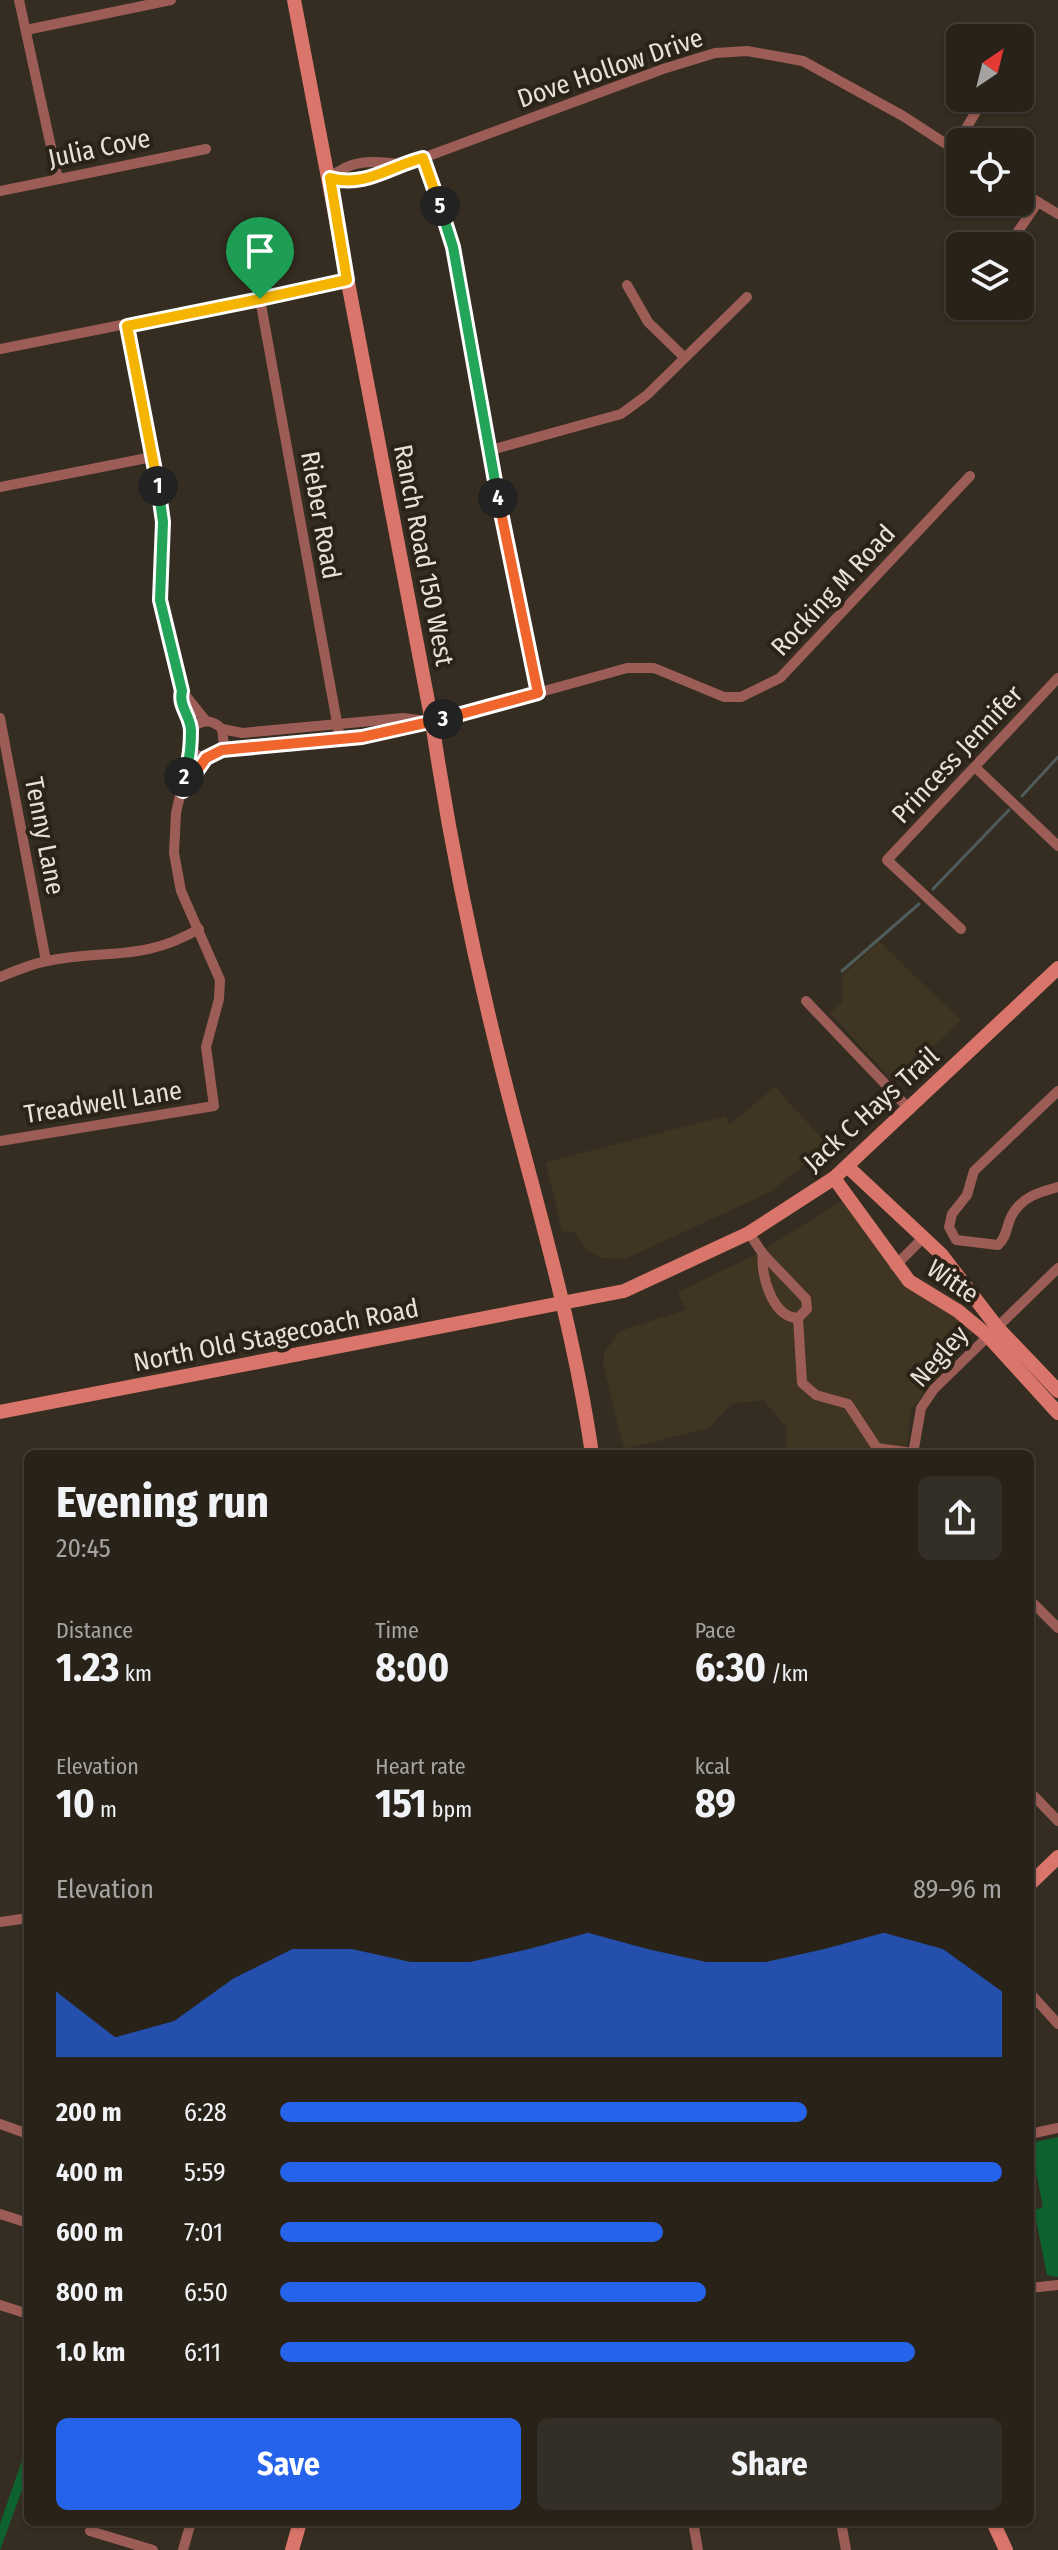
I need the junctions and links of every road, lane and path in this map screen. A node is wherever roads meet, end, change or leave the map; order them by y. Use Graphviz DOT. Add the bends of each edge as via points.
graph roads {
  1 [pos="19,0"];
  2 [pos="171,0"];
  3 [pos="294,0"];
  4 [pos="26,30"];
  5 [pos="946,145"];
  6 [pos="206,149"];
  7 [pos="423,158"];
  8 [pos="398,164"];
  9 [pos="330,178"];
  10 [pos="58,179"];
  11 [pos="0,191"];
  12 [pos="1034,200"];
  13 [pos="1038,202"];
  14 [pos="1058,214"];
  15 [pos="1018,232"];
  16 [pos="347,280"];
  17 [pos="627,285"];
  18 [pos="747,297"];
  19 [pos="260,299"];
  20 [pos="127,326"];
  21 [pos="0,349"];
  22 [pos="684,357"];
  23 [pos="491,450"];
  24 [pos="152,457"];
  25 [pos="970,476"];
  26 [pos="0,487"];
  27 [pos="1058,678"];
  28 [pos="182,691"];
  29 [pos="538,693"];
  30 [pos="206,721"];
  31 [pos="432,722"];
  32 [pos="1,725"];
  33 [pos="337,725"];
  34 [pos="222,729"];
  35 [pos="191,730"];
  36 [pos="340,739"];
  37 [pos="191,748"];
  38 [pos="222,750"];
  39 [pos="206,758"];
  40 [pos="976,768"];
  41 [pos="183,791"];
  42 [pos="1058,846"];
  43 [pos="199,929"];
  44 [pos="961,929"];
  45 [pos="46,961"];
  46 [pos="1058,968"];
  47 [pos="0,977"];
  48 [pos="806,1001"];
  49 [pos="1058,1091"];
  50 [pos="910,1110"];
  51 [pos="0,1141"];
  52 [pos="848,1167"];
  53 [pos="834,1178"];
  54 [pos="1058,1187"];
  55 [pos="749,1233"];
  56 [pos="922,1239"];
  57 [pos="956,1240"];
  58 [pos="763,1254"];
  59 [pos="941,1254"];
  60 [pos="895,1266"];
  61 [pos="1058,1268"];
  62 [pos="561,1304"];
  63 [pos="798,1318"];
  64 [pos="992,1331"];
  65 [pos="1058,1391"];
  66 [pos="0,1412"];
  67 [pos="1058,1413"];
  68 [pos="591,1450"];
  69 [pos="889,1450"];
  70 [pos="914,1450"];
  71 [pos="1034,1604"];
  72 [pos="1058,1628"];
  73 [pos="1034,1796"];
  74 [pos="1058,1821"];
  75 [pos="1058,1857"];
  76 [pos="1034,1880"];
  77 [pos="24,1919"];
  78 [pos="0,1922"];
  79 [pos="1034,1997"];
  80 [pos="1058,2024"];
  81 [pos="0,2124"];
  82 [pos="1058,2128"];
  83 [pos="24,2133"];
  84 [pos="1034,2133"];
  85 [pos="0,2214"];
  86 [pos="24,2222"];
  87 [pos="1058,2285"];
  88 [pos="1034,2288"];
  89 [pos="0,2305"];
  90 [pos="24,2313"];
  91 [pos="92,2526"];
  92 [pos="190,2526"];
  93 [pos="299,2526"];
  94 [pos="694,2526"];
  95 [pos="842,2526"];
  96 [pos="995,2526"];
  97 [pos="153,2550"];
  98 [pos="183,2550"];
  99 [pos="292,2550"];
  100 [pos="698,2550"];
  101 [pos="846,2550"];
  102 [pos="1006,2550"];
  1 -- 4 [label="street"];
  2 -- 4 [label="street"];
  3 -- 9 [label="main road, Ranch Road 150 West"];
  4 -- 10 [label="street"];
  5 -- 7 [label="street, Dove Hollow Drive" via="803,61 747,51 715,53 663,69"];
  6 -- 10 [label="street, Julia Cove"];
  7 -- 8 [label="street, Dove Hollow Drive"];
  7 -- 23 [label="street" via="453,247"];
  8 -- 9 [label="street, Dove Hollow Drive" via="375,178"];
  8 -- 9 [label="street, Dove Hollow Drive" via="374,160 341,167"];
  9 -- 16 [label="main road, Ranch Road 150 West"];
  10 -- 11 [label="street, Julia Cove"];
  12 -- 13 [label="street"];
  13 -- 14 [label="street"];
  13 -- 15 [label="street"];
  16 -- 19 [label="street"];
  16 -- 31 [label="main road, Ranch Road 150 West"];
  17 -- 22 [label="street" via="648,322"];
  18 -- 22 [label="street"];
  19 -- 20 [label="street"];
  19 -- 33 [label="street, Rieber Road"];
  20 -- 21 [label="street"];
  20 -- 24 [label="street"];
  22 -- 23 [label="street" via="621,414"];
  23 -- 29 [label="street"];
  24 -- 26 [label="street"];
  24 -- 28 [label="street" via="163,522 160,600"];
  25 -- 29 [label="street, Rocking M Road" via="780,678 741,697 724,697 654,668 627,668"];
  27 -- 40 [label="street, Princess Jennifer"];
  28 -- 30 [label="street"];
  28 -- 35 [label="street"];
  29 -- 31 [label="street, Rocking M Road"];
  30 -- 34 [label="street"];
  30 -- 35 [label="street"];
  31 -- 33 [label="street" via="403,718"];
  31 -- 36 [label="street"];
  31 -- 62 [label="main road, Ranch Road 150 West" via="446,818 483,991"];
  32 -- 45 [label="street, Tenny Lane"];
  33 -- 34 [label="street" via="242,733"];
  33 -- 36 [label="street, Rieber Road"];
  34 -- 38 [label="street"];
  35 -- 37 [label="street"];
  36 -- 38 [label="street"];
  37 -- 39 [label="street"];
  37 -- 41 [label="street"];
  38 -- 39 [label="street"];
  39 -- 41 [label="street"];
  40 -- 42 [label="street"];
  40 -- 44 [label="street, Princess Jennifer" via="887,860"];
  41 -- 43 [label="street" via="173,830 175,864"];
  43 -- 45 [label="street" via="177,942 132,955"];
  43 -- 51 [label="street, Treadwell Lane" via="220,980 206,1047 214,1106"];
  45 -- 47 [label="street"];
  46 -- 50 [label="main road, Jack C Hays Trail"];
  48 -- 50 [label="street"];
  49 -- 57 [label="street" via="974,1171 967,1195 952,1214 949,1227"];
  50 -- 52 [label="main road, Jack C Hays Trail"];
  52 -- 53 [label="main road, Jack C Hays Trail"];
  52 -- 56 [label="main road, Witte"];
  53 -- 55 [label="main road, Jack C Hays Trail"];
  53 -- 60 [label="main road, Witte"];
  54 -- 57 [label="street" via="1032,1194 1022,1203 998,1245"];
  55 -- 58 [label="street"];
  55 -- 62 [label="main road, Jack C Hays Trail" via="624,1291"];
  56 -- 59 [label="main road, Witte"];
  56 -- 60 [label="street"];
  57 -- 59 [label="street"];
  58 -- 63 [label="street" via="762,1272 779,1310"];
  58 -- 63 [label="street" via="806,1299 807,1309"];
  59 -- 64 [label="main road, Witte"];
  60 -- 64 [label="main road, Witte" via="909,1281"];
  61 -- 64 [label="street, Negley"];
  62 -- 66 [label="main road, North Old Stagecoach Road"];
  62 -- 68 [label="main road, Ranch Road 150 West"];
  63 -- 69 [label="street" via="802,1383 816,1395 848,1404 877,1448"];
  64 -- 65 [label="main road, Witte"];
  64 -- 67 [label="main road, Witte"];
  64 -- 70 [label="street, Negley" via="921,1408"];
  71 -- 72 [label="street"];
  73 -- 74 [label="street"];
  75 -- 76 [label="main road"];
  77 -- 78 [label="street"];
  79 -- 80 [label="street"];
  81 -- 83 [label="street"];
  82 -- 84 [label="street"];
  85 -- 86 [label="street"];
  87 -- 88 [label="street"];
  89 -- 90 [label="street"];
  91 -- 97 [label="street" via="90,2531"];
  92 -- 98 [label="street"];
  93 -- 99 [label="main road"];
  94 -- 100 [label="street"];
  95 -- 101 [label="street"];
  96 -- 102 [label="main road"];
}
